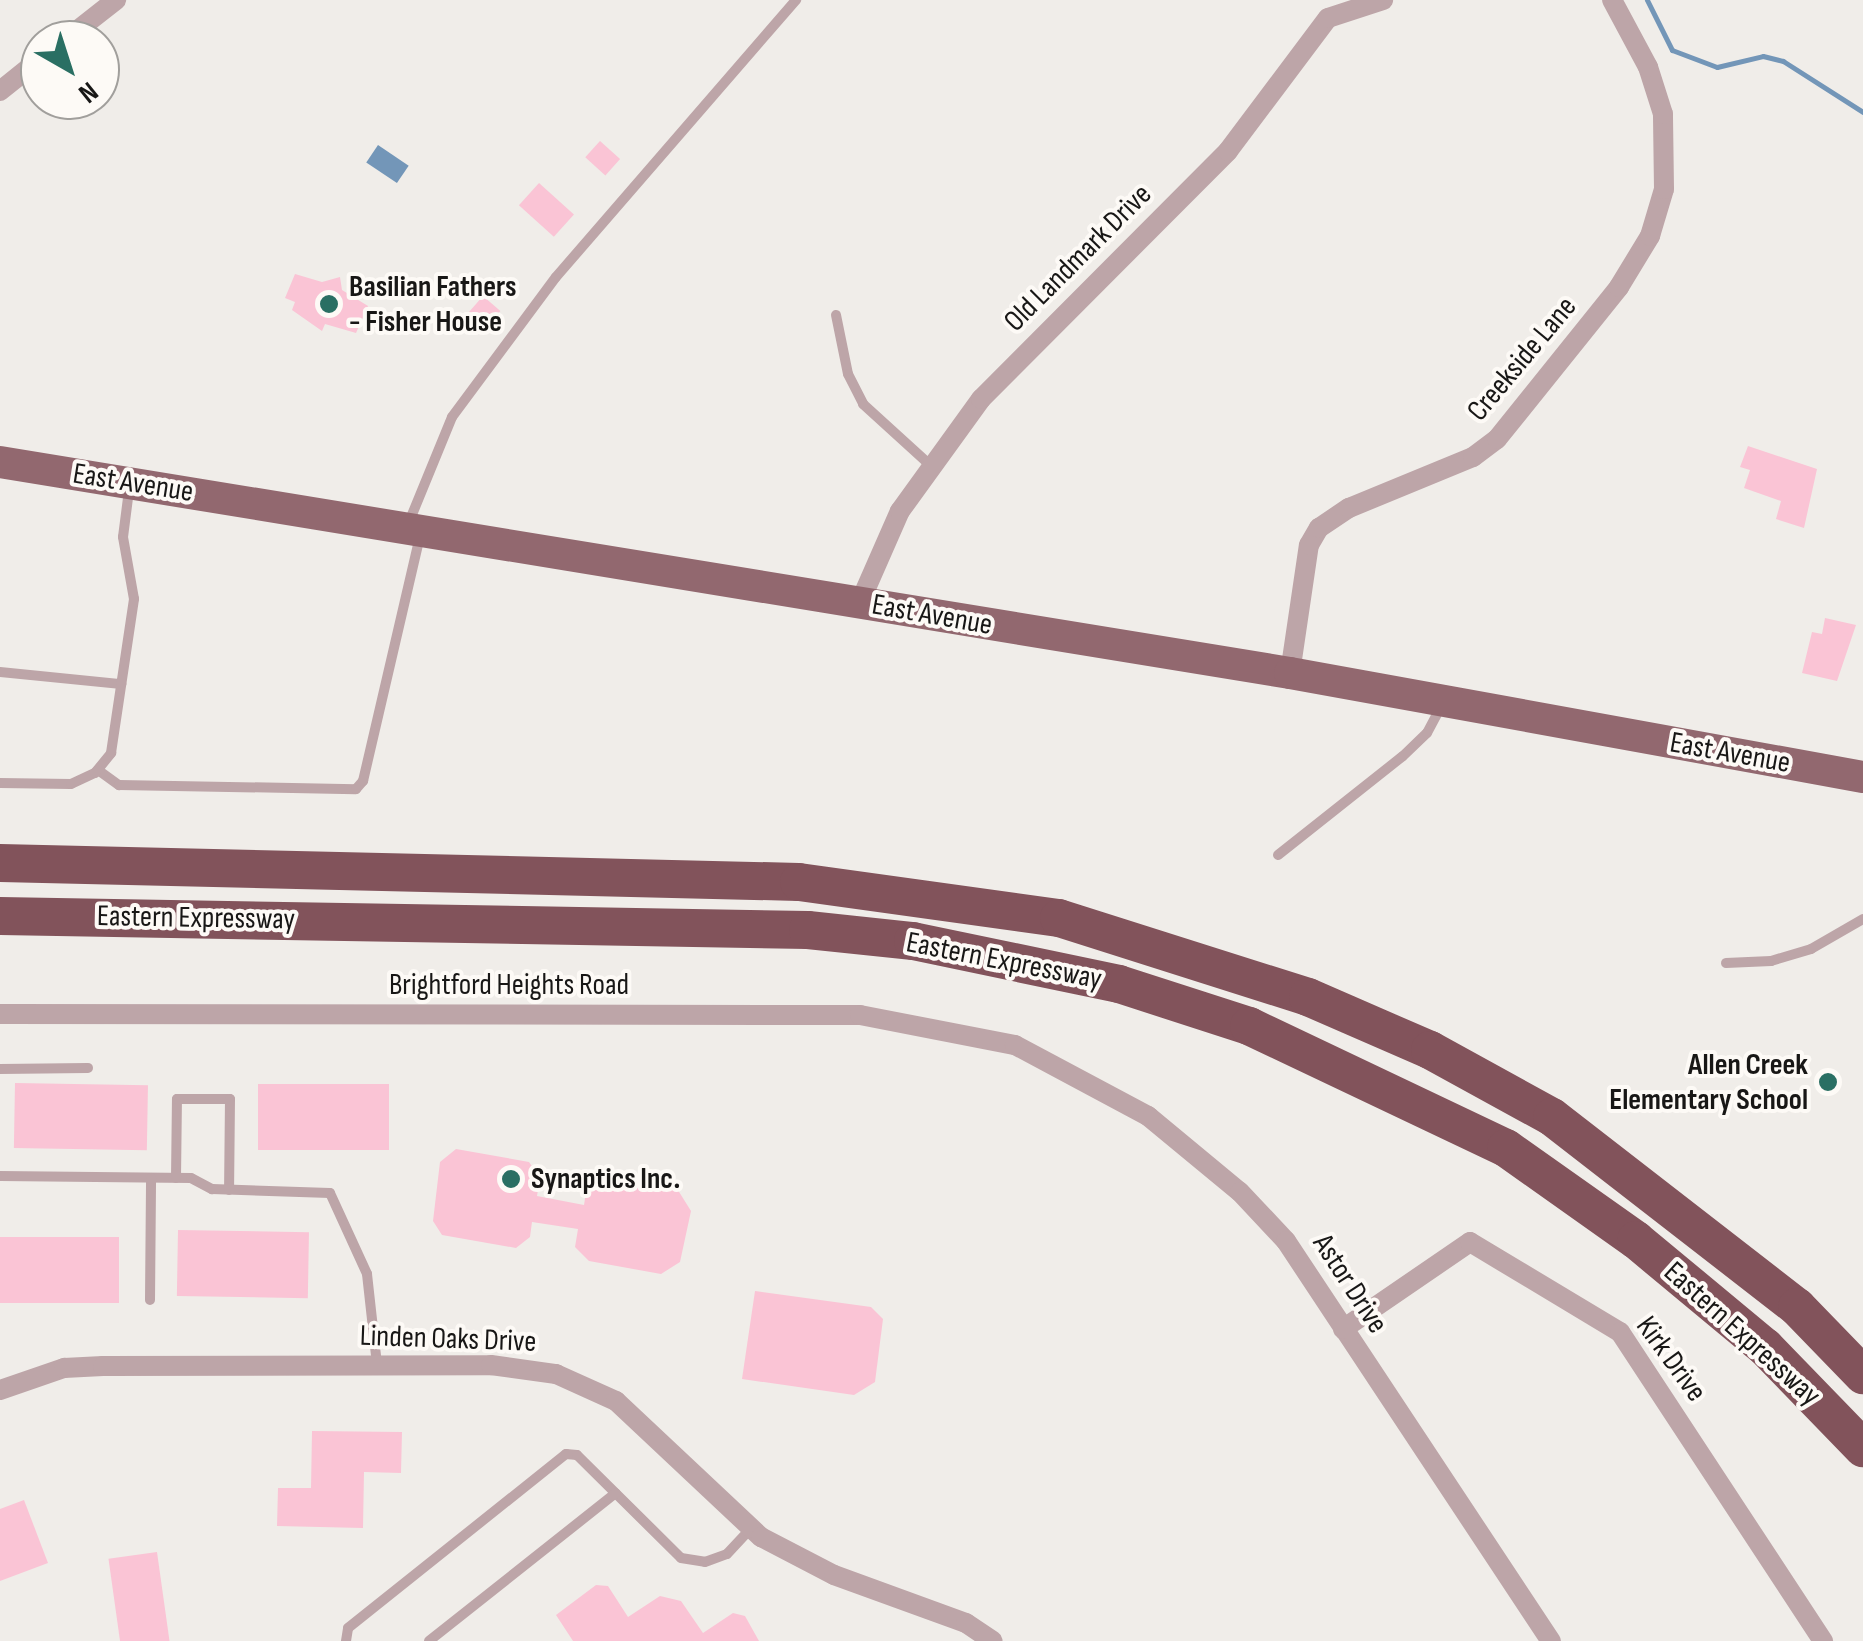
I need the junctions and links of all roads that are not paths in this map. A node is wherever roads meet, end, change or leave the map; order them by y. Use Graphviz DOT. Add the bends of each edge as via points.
graph roads {
  1 [pos="116,0"];
  2 [pos="796,0"];
  3 [pos="1383,0"];
  4 [pos="1612,0"];
  5 [pos="90,20"];
  6 [pos="20,76"];
  7 [pos="0,91"];
  8 [pos="836,316"];
  9 [pos="0,462"];
  10 [pos="930,465"];
  11 [pos="130,482"];
  12 [pos="414,529"];
  13 [pos="860,602"];
  14 [pos="0,672"];
  15 [pos="1290,673"];
  16 [pos="121,684"];
  17 [pos="1444,702"];
  18 [pos="98,770"];
  19 [pos="1863,777"];
  20 [pos="0,783"];
  21 [pos="1278,856"];
  22 [pos="0,863"];
  23 [pos="0,916"];
  24 [pos="1863,919"];
  25 [pos="1726,964"];
  26 [pos="0,1014"];
  27 [pos="1015,1046"];
  28 [pos="0,1068"];
  29 [pos="88,1068"];
  30 [pos="0,1176"];
  31 [pos="150,1178"];
  32 [pos="176,1178"];
  33 [pos="229,1190"];
  34 [pos="150,1300"];
  35 [pos="1344,1329"];
  36 [pos="377,1366"];
  37 [pos="1863,1375"];
  38 [pos="0,1390"];
  39 [pos="1863,1448"];
  40 [pos="616,1493"];
  41 [pos="750,1530"];
  42 [pos="346,1641"];
  43 [pos="430,1641"];
  44 [pos="994,1641"];
  45 [pos="1551,1641"];
  46 [pos="1824,1641"];
  1 -- 5 [label="street"];
  2 -- 12 [label="lane" via="556,278 452,418"];
  3 -- 10 [label="street, Old Landmark Drive" via="1328,18 1228,151 1006,373"];
  4 -- 15 [label="street, Creekside Lane" via="1648,66 1664,114 1668,157 1650,236 1619,286 1484,450 1349,508 1319,528 1309,544"];
  6 -- 7 [label="street"];
  8 -- 10 [label="lane" via="848,374 863,404"];
  9 -- 11 [label="main road, East Avenue"];
  10 -- 13 [label="street, Old Landmark Drive" via="883,544"];
  11 -- 12 [label="main road, East Avenue"];
  11 -- 16 [label="lane" via="123,538 134,600"];
  12 -- 13 [label="main road, East Avenue"];
  12 -- 18 [label="lane" via="363,782 356,789 119,786"];
  13 -- 15 [label="main road, East Avenue"];
  14 -- 16 [label="lane"];
  15 -- 17 [label="main road, East Avenue"];
  16 -- 18 [label="lane" via="111,753"];
  17 -- 19 [label="main road, East Avenue"];
  17 -- 21 [label="lane" via="1428,733 1404,756"];
  18 -- 20 [label="lane" via="71,784"];
  22 -- 37 [label="highway, Eastern Expressway" via="798,882 1059,918 1308,997 1430,1050 1552,1117 1797,1307"];
  23 -- 39 [label="highway, Eastern Expressway" via="808,930 913,942 1120,984 1249,1026 1506,1148 1636,1240 1765,1346"];
  24 -- 25 [label="lane" via="1812,949"];
  26 -- 27 [label="street, Brightford Heights Road" via="860,1015"];
  27 -- 35 [label="street, Astor Drive" via="1100,1085 1198,1154 1286,1240"];
  28 -- 29 [label="lane"];
  30 -- 31 [label="lane"];
  31 -- 32 [label="lane"];
  31 -- 34 [label="lane"];
  32 -- 33 [label="lane"];
  32 -- 33 [label="lane" via="177,1099 230,1099"];
  33 -- 36 [label="lane" via="330,1193 367,1274"];
  35 -- 45 [label="street, Astor Drive"];
  35 -- 46 [label="street, Kirk Drive" via="1470,1242 1620,1332"];
  36 -- 38 [label="street, Linden Oaks Drive" via="64,1368"];
  36 -- 41 [label="street, Linden Oaks Drive" via="497,1366 586,1385 634,1416"];
  40 -- 41 [label="lane" via="681,1558 705,1562 728,1554"];
  40 -- 42 [label="lane" via="576,1455 566,1454 348,1628"];
  40 -- 43 [label="lane"];
  41 -- 44 [label="street, Linden Oaks Drive" via="808,1564 966,1623"];
}
